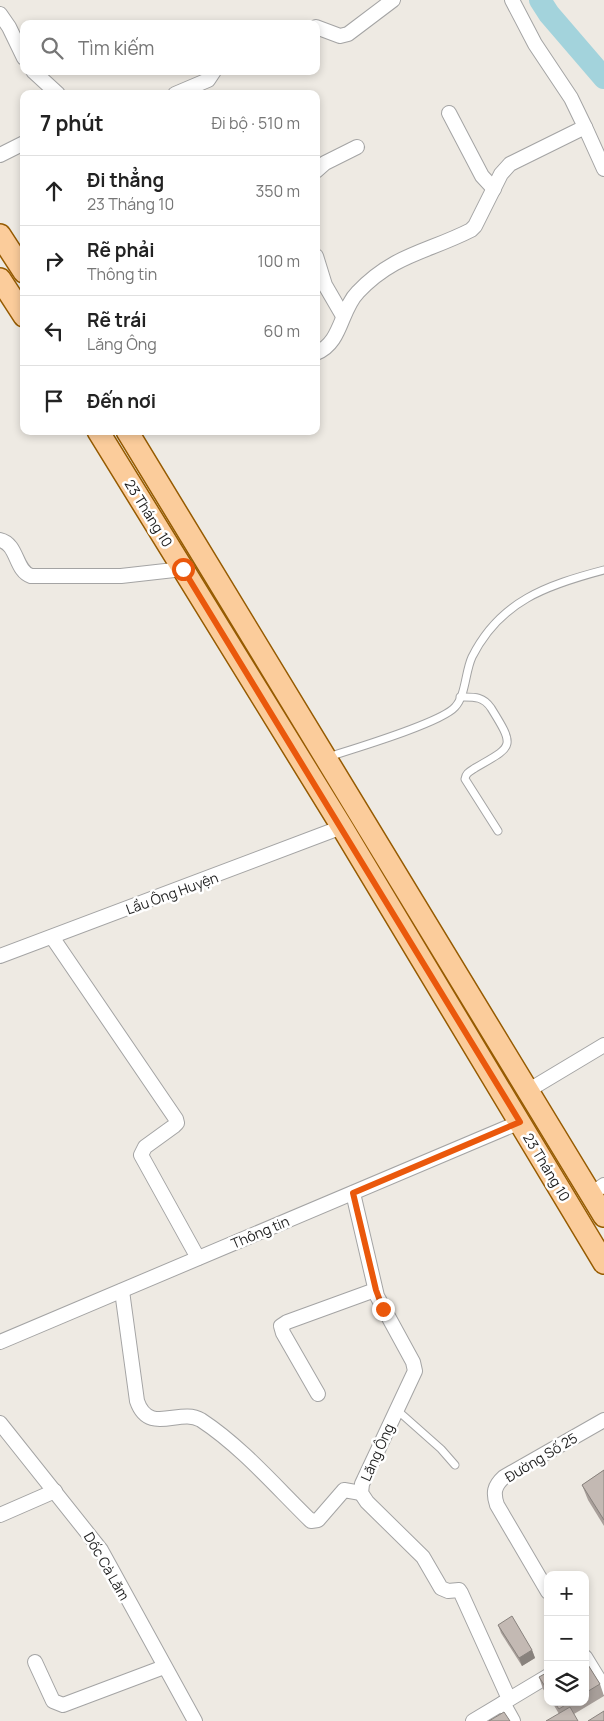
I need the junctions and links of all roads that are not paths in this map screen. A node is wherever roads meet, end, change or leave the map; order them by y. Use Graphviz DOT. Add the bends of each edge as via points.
graph roads {
  1 [pos="393,0"];
  2 [pos="512,0"];
  3 [pos="0,14"];
  4 [pos="320,28"];
  5 [pos="20,50"];
  6 [pos="37,75"];
  7 [pos="211,75"];
  8 [pos="54,90"];
  9 [pos="184,90"];
  10 [pos="449,113"];
  11 [pos="585,127"];
  12 [pos="20,145"];
  13 [pos="357,147"];
  14 [pos="0,155"];
  15 [pos="320,167"];
  16 [pos="604,169"];
  17 [pos="494,189"];
  18 [pos="0,235"];
  19 [pos="20,266"];
  20 [pos="320,269"];
  21 [pos="0,279"];
  22 [pos="20,310"];
  23 [pos="343,316"];
  24 [pos="320,350"];
  25 [pos="100,435"];
  26 [pos="134,435"];
  27 [pos="113,455"];
  28 [pos="0,540"];
  29 [pos="183,569"];
  30 [pos="604,570"];
  31 [pos="460,697"];
  32 [pos="327,758"];
  33 [pos="342,827"];
  34 [pos="498,831"];
  35 [pos="52,938"];
  36 [pos="0,955"];
  37 [pos="604,1046"];
  38 [pos="529,1090"];
  39 [pos="520,1122"];
  40 [pos="597,1190"];
  41 [pos="353,1193"];
  42 [pos="604,1216"];
  43 [pos="198,1258"];
  44 [pos="604,1263"];
  45 [pos="376,1290"];
  46 [pos="122,1291"];
  47 [pos="0,1342"];
  48 [pos="318,1394"];
  49 [pos="396,1410"];
  50 [pos="604,1420"];
  51 [pos="0,1423"];
  52 [pos="455,1465"];
  53 [pos="55,1491"];
  54 [pos="361,1494"];
  55 [pos="0,1515"];
  56 [pos="544,1585"];
  57 [pos="588,1661"];
  58 [pos="35,1662"];
  59 [pos="164,1666"];
  60 [pos="544,1678"];
  61 [pos="604,1688"];
  62 [pos="506,1701"];
  63 [pos="195,1721"];
  64 [pos="473,1721"];
  65 [pos="514,1721"];
  1 -- 4 [label="street" via="348,34 340,36"];
  2 -- 11 [label="street"];
  3 -- 5 [label="street"];
  6 -- 8 [label="street"];
  7 -- 9 [label="street" via="208,80"];
  10 -- 17 [label="street" via="482,176"];
  11 -- 16 [label="street"];
  11 -- 17 [label="street" via="510,164"];
  12 -- 14 [label="street"];
  13 -- 15 [label="street"];
  17 -- 23 [label="street" via="471,230 388,266 357,292"];
  18 -- 19 [label="main road"];
  20 -- 23 [label="street" via="325,285"];
  21 -- 22 [label="main road"];
  23 -- 24 [label="street" via="331,342"];
  25 -- 27 [label="main road, 23 Tháng 10"];
  26 -- 27 [label="main road"];
  26 -- 32 [label="main road, 23 Tháng 10"];
  27 -- 29 [label="main road, 23 Tháng 10"];
  28 -- 29 [label="street" via="8,543 25,573 31,576 120,576"];
  29 -- 33 [label="main road, 23 Tháng 10"];
  30 -- 31 [label="lane" via="538,592 502,615 482,639 472,658"];
  31 -- 32 [label="lane" via="455,706 444,714"];
  31 -- 34 [label="lane" via="484,700 508,736 505,750 468,773 465,779"];
  32 -- 38 [label="main road, 23 Tháng 10"];
  33 -- 35 [label="street, Lầu Ông Huyện"];
  33 -- 39 [label="main road, 23 Tháng 10"];
  35 -- 36 [label="street, Lầu Ông Huyện"];
  35 -- 43 [label="street" via="176,1119 177,1123 144,1147 141,1155"];
  37 -- 38 [label="street"];
  38 -- 40 [label="main road, 23 Tháng 10"];
  39 -- 41 [label="street, Thông tin"];
  39 -- 44 [label="main road, 23 Tháng 10"];
  40 -- 42 [label="main road, 23 Tháng 10"];
  41 -- 43 [label="street, Thông tin"];
  41 -- 45 [label="street, Lăng Ông"];
  43 -- 46 [label="street, Thông tin"];
  45 -- 48 [label="street" via="281,1326"];
  45 -- 49 [label="street, Lăng Ông" via="415,1367"];
  46 -- 47 [label="street, Thông tin"];
  46 -- 54 [label="street" via="138,1401 144,1413 158,1421 186,1416 201,1420 244,1456 311,1522 318,1520 344,1490"];
  49 -- 52 [label="lane"];
  49 -- 54 [label="street, Lăng Ông" via="362,1484"];
  50 -- 56 [label="street, Đường Số 25" via="504,1478 495,1487 497,1505"];
  51 -- 53 [label="street, Dốc Cà Lăm"];
  53 -- 55 [label="street"];
  53 -- 59 [label="street, Dốc Cà Lăm" via="101,1550"];
  54 -- 62 [label="street, Lăng Ông" via="423,1558 441,1588 459,1590"];
  57 -- 61 [label="street"];
  58 -- 59 [label="street" via="52,1700 63,1705"];
  59 -- 63 [label="street, Dốc Cà Lăm"];
  60 -- 62 [label="street"];
  62 -- 64 [label="street"];
  62 -- 65 [label="street"];
}
